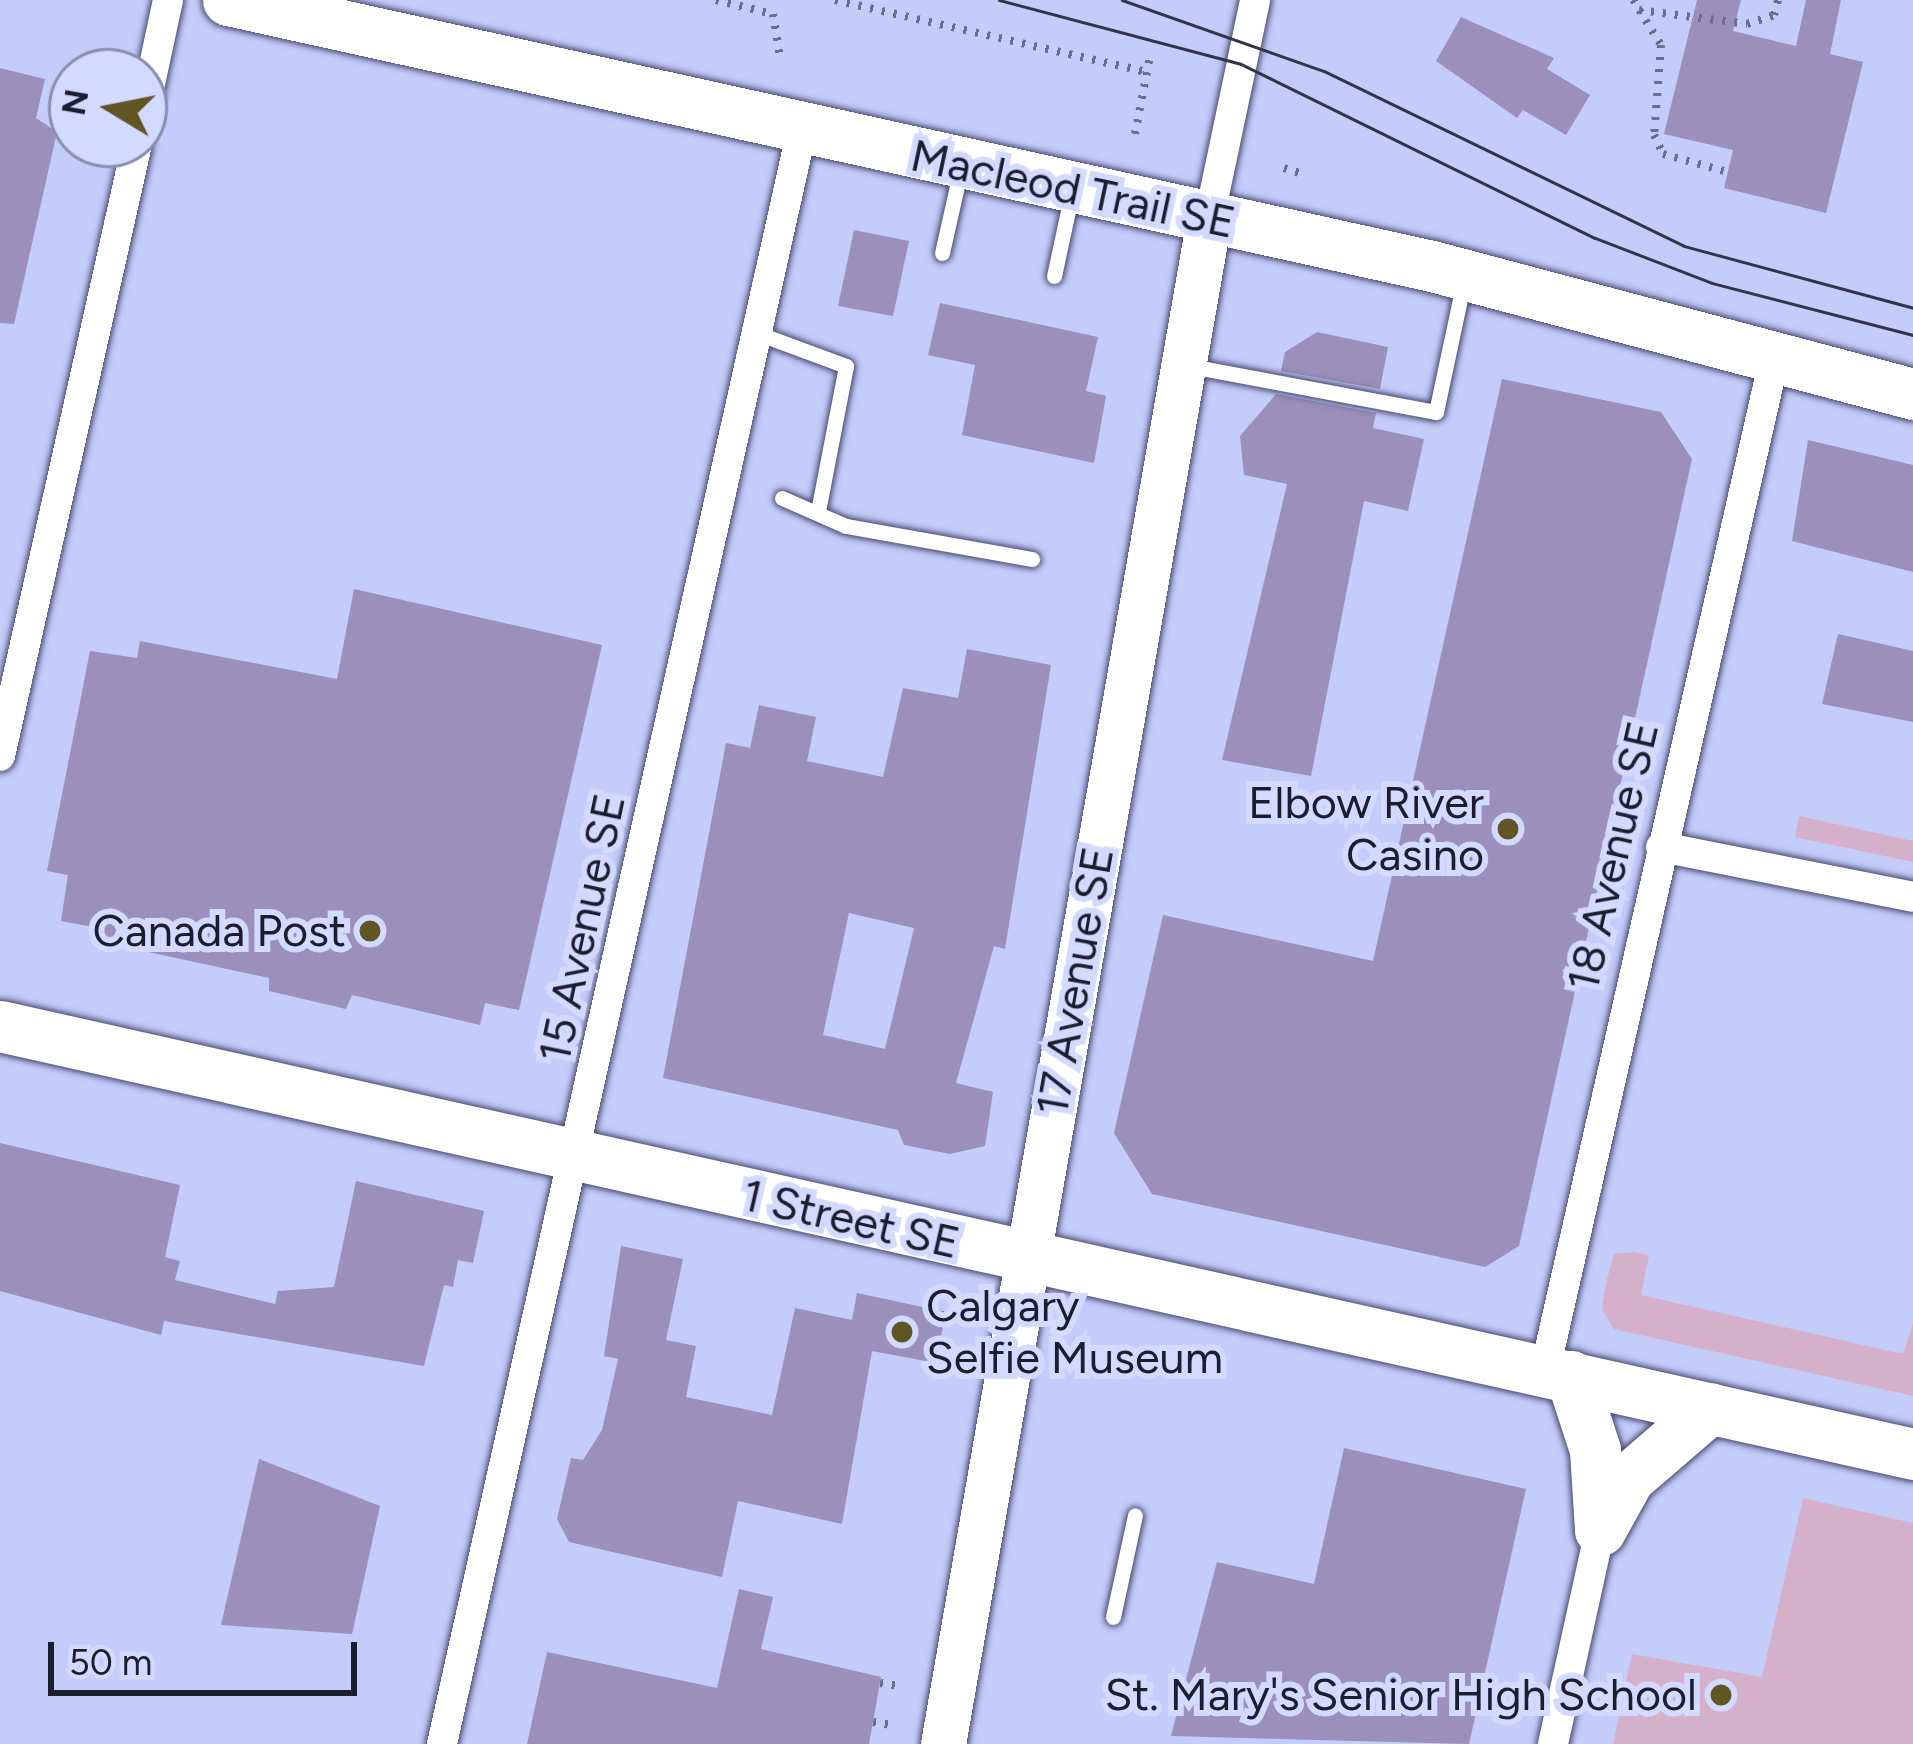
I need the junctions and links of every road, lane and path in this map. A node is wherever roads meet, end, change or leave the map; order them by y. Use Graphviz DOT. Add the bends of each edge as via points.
graph roads {
  1 [pos="168,0"];
  2 [pos="228,0"];
  3 [pos="716,0"];
  4 [pos="836,0"];
  5 [pos="1255,0"];
  6 [pos="1633,0"];
  7 [pos="1778,0"];
  8 [pos="1639,10"];
  9 [pos="158,48"];
  10 [pos="1150,56"];
  11 [pos="780,57"];
  12 [pos="1147,72"];
  13 [pos="802,129"];
  14 [pos="1135,134"];
  15 [pos="962,164"];
  16 [pos="131,168"];
  17 [pos="1284,168"];
  18 [pos="1724,171"];
  19 [pos="1302,174"];
  20 [pos="1073,189"];
  21 [pos="1209,219"];
  22 [pos="942,253"];
  23 [pos="1054,276"];
  24 [pos="1465,276"];
  25 [pos="757,334"];
  26 [pos="1773,364"];
  27 [pos="1182,365"];
  28 [pos="1913,394"];
  29 [pos="782,498"];
  30 [pos="819,506"];
  31 [pos="1032,559"];
  32 [pos="0,756"];
  33 [pos="1661,847"];
  34 [pos="1913,897"];
  35 [pos="0,1026"];
  36 [pos="579,1155"];
  37 [pos="1026,1260"];
  38 [pos="956,1306"];
  39 [pos="943,1316"];
  40 [pos="1558,1373"];
  41 [pos="1710,1408"];
  42 [pos="1913,1454"];
  43 [pos="1135,1514"];
  44 [pos="1600,1530"];
  45 [pos="1113,1616"];
  46 [pos="880,1683"];
  47 [pos="899,1686"];
  48 [pos="873,1722"];
  49 [pos="892,1726"];
  50 [pos="442,1744"];
  51 [pos="943,1744"];
  52 [pos="1553,1744"];
  1 -- 9 [label="street"];
  2 -- 13 [label="main road, Macleod Trail SE"];
  3 -- 11 [label="path" via="773,14"];
  4 -- 12 [label="path"];
  5 -- 21 [label="street"];
  6 -- 8 [label="path"];
  7 -- 8 [label="path" via="1774,15 1747,24"];
  8 -- 18 [label="path" via="1661,46 1654,135 1664,154"];
  10 -- 12 [label="path"];
  12 -- 14 [label="path"];
  13 -- 15 [label="main road, Macleod Trail SE"];
  13 -- 25 [label="street, 15 Avenue SE"];
  15 -- 20 [label="main road, Macleod Trail SE"];
  15 -- 22 [label="lane"];
  16 -- 32 [label="street"];
  17 -- 19 [label="path"];
  20 -- 21 [label="main road, Macleod Trail SE"];
  20 -- 23 [label="lane"];
  21 -- 24 [label="main road, Macleod Trail SE"];
  21 -- 27 [label="main road, 17 Avenue SE"];
  24 -- 26 [label="main road, Macleod Trail SE"];
  24 -- 27 [label="lane" via="1436,412"];
  25 -- 30 [label="lane" via="846,366"];
  25 -- 36 [label="street, 15 Avenue SE"];
  26 -- 28 [label="main road, Macleod Trail SE"];
  26 -- 33 [label="street, 18 Avenue SE"];
  27 -- 37 [label="main road, 17 Avenue SE"];
  29 -- 30 [label="lane"];
  30 -- 31 [label="lane" via="846,526"];
  33 -- 34 [label="street"];
  33 -- 40 [label="street, 18 Avenue SE"];
  35 -- 36 [label="main road, 1 Street SE"];
  36 -- 37 [label="main road, 1 Street SE"];
  36 -- 50 [label="street, 15 Avenue SE"];
  37 -- 40 [label="main road, 1 Street SE"];
  37 -- 51 [label="main road, 17 Avenue SE"];
  38 -- 39 [label="path"];
  40 -- 41 [label="main road, 1 Street SE"];
  40 -- 44 [label="main road" via="1595,1450"];
  41 -- 42 [label="main road, 1 Street SE"];
  41 -- 44 [label="main road" via="1629,1478"];
  43 -- 45 [label="lane"];
  44 -- 52 [label="street"];
  46 -- 47 [label="path"];
  48 -- 49 [label="path"];
}
